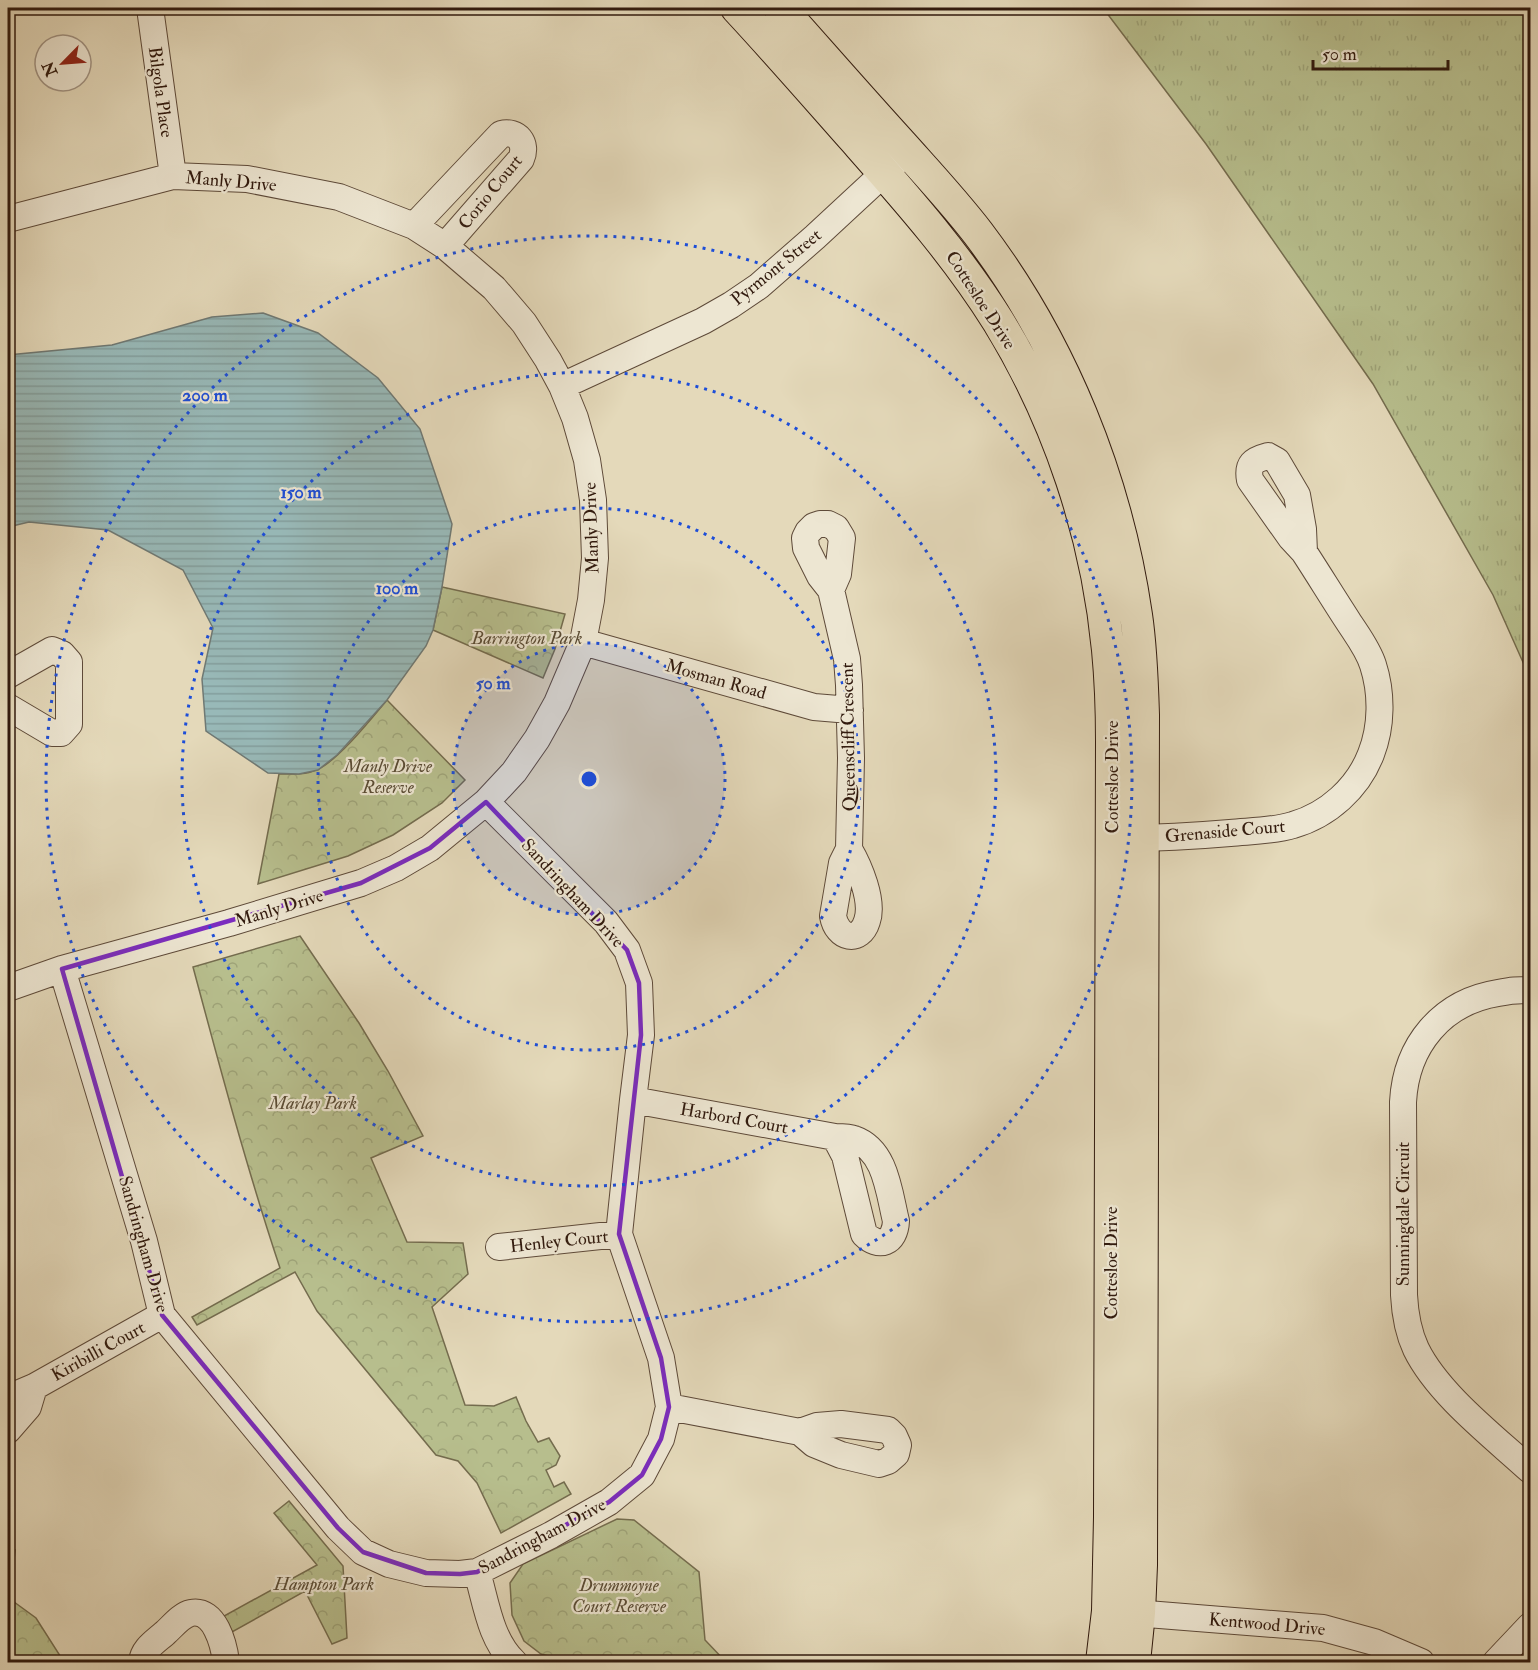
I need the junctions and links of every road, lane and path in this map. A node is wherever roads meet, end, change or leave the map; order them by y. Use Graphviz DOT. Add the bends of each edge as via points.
graph roads {
  1 [pos="150,8"];
  2 [pos="737,8"];
  3 [pos="780,8"];
  4 [pos="907,151"];
  5 [pos="884,173"];
  6 [pos="173,176"];
  7 [pos="8,219"];
  8 [pos="414,226"];
  9 [pos="445,246"];
  10 [pos="562,386"];
  11 [pos="1304,552"];
  12 [pos="831,590"];
  13 [pos="583,642"];
  14 [pos="8,675"];
  15 [pos="8,707"];
  16 [pos="850,710"];
  17 [pos="486,802"];
  18 [pos="1112,838"];
  19 [pos="1144,838"];
  20 [pos="849,849"];
  21 [pos="63,969"];
  22 [pos="8,988"];
  23 [pos="1530,991"];
  24 [pos="633,1100"];
  25 [pos="835,1137"];
  26 [pos="620,1234"];
  27 [pos="499,1247"];
  28 [pos="162,1315"];
  29 [pos="34,1386"];
  30 [pos="8,1398"];
  31 [pos="669,1407"];
  32 [pos="8,1430"];
  33 [pos="800,1432"];
  34 [pos="1530,1470"];
  35 [pos="477,1572"];
  36 [pos="1108,1611"];
  37 [pos="1139,1613"];
  38 [pos="1530,1626"];
  39 [pos="142,1662"];
  40 [pos="226,1662"];
  41 [pos="513,1662"];
  42 [pos="1102,1662"];
  43 [pos="1134,1662"];
  44 [pos="1420,1662"];
  45 [pos="1496,1662"];
  1 -- 6 [label="street, Bilgola Place"];
  2 -- 5 [label="main road, Cottesloe Drive"];
  3 -- 4 [label="main road, Cottesloe Drive"];
  4 -- 5 [label="street, Pyrmont Street"];
  4 -- 19 [label="main road, Cottesloe Drive" via="1002,266 1064,377 1098,458 1124,549 1140,649"];
  5 -- 10 [label="street, Pyrmont Street" via="767,279 731,305"];
  5 -- 18 [label="main road, Cottesloe Drive" via="950,251 999,322 1048,417 1076,492 1095,568 1108,650"];
  6 -- 7 [label="street, Manly Drive"];
  6 -- 8 [label="street, Manly Drive" via="247,179 339,196"];
  8 -- 9 [label="street, Manly Drive"];
  8 -- 9 [label="street, Corio Court" via="501,134 516,135 523,147 521,159"];
  9 -- 10 [label="street, Manly Drive" via="507,302 537,341"];
  10 -- 13 [label="street, Manly Drive" via="587,460 593,500 596,558"];
  11 -- 19 [label="street, Grenaside Court" via="1372,662 1378,682 1379,716 1378,733 1368,761 1339,801 1293,825"];
  12 -- 16 [label="street, Queenscliff Crescent" via="847,659"];
  13 -- 16 [label="street, Mosman Road" via="814,707"];
  13 -- 17 [label="street, Manly Drive" via="537,739"];
  14 -- 15 [label="street" via="52,650 62,654 69,662 69,724 61,733 52,733"];
  16 -- 20 [label="street, Queenscliff Crescent"];
  17 -- 21 [label="street, Manly Drive" via="430,848 361,883"];
  17 -- 24 [label="street, Sandringham Drive" via="606,922 627,950 639,983 641,1035"];
  18 -- 19 [label="street, Grenaside Court"];
  18 -- 36 [label="main road, Cottesloe Drive"];
  19 -- 37 [label="main road, Cottesloe Drive"];
  21 -- 22 [label="street, Manly Drive"];
  21 -- 28 [label="street, Sandringham Drive" via="144,1241"];
  23 -- 34 [label="street, Sunningdale Circuit" via="1481,996 1442,1017 1412,1061 1404,1086 1403,1111 1404,1295 1411,1337 1424,1363 1445,1389"];
  24 -- 25 [label="street, Harbord Court"];
  24 -- 26 [label="street, Sandringham Drive"];
  26 -- 27 [label="street, Henley Court"];
  26 -- 31 [label="street, Sandringham Drive" via="661,1358"];
  28 -- 29 [label="street, Kiribilli Court"];
  28 -- 35 [label="street, Sandringham Drive" via="338,1528 363,1552 426,1573"];
  29 -- 30 [label="street, Kiribilli Court"];
  29 -- 32 [label="street, Kiribilli Court" via="28,1407"];
  31 -- 33 [label="street"];
  31 -- 35 [label="street, Sandringham Drive" via="661,1438 642,1475 609,1502"];
  35 -- 41 [label="street" via="496,1636"];
  36 -- 37 [label="street, Kentwood Drive"];
  36 -- 42 [label="main road, Cottesloe Drive"];
  37 -- 43 [label="main road, Cottesloe Drive"];
  37 -- 44 [label="street, Kentwood Drive" via="1323,1628 1374,1642"];
  38 -- 45 [label="street"];
  39 -- 40 [label="street" via="147,1649 190,1613 199,1613 215,1624"];
}
